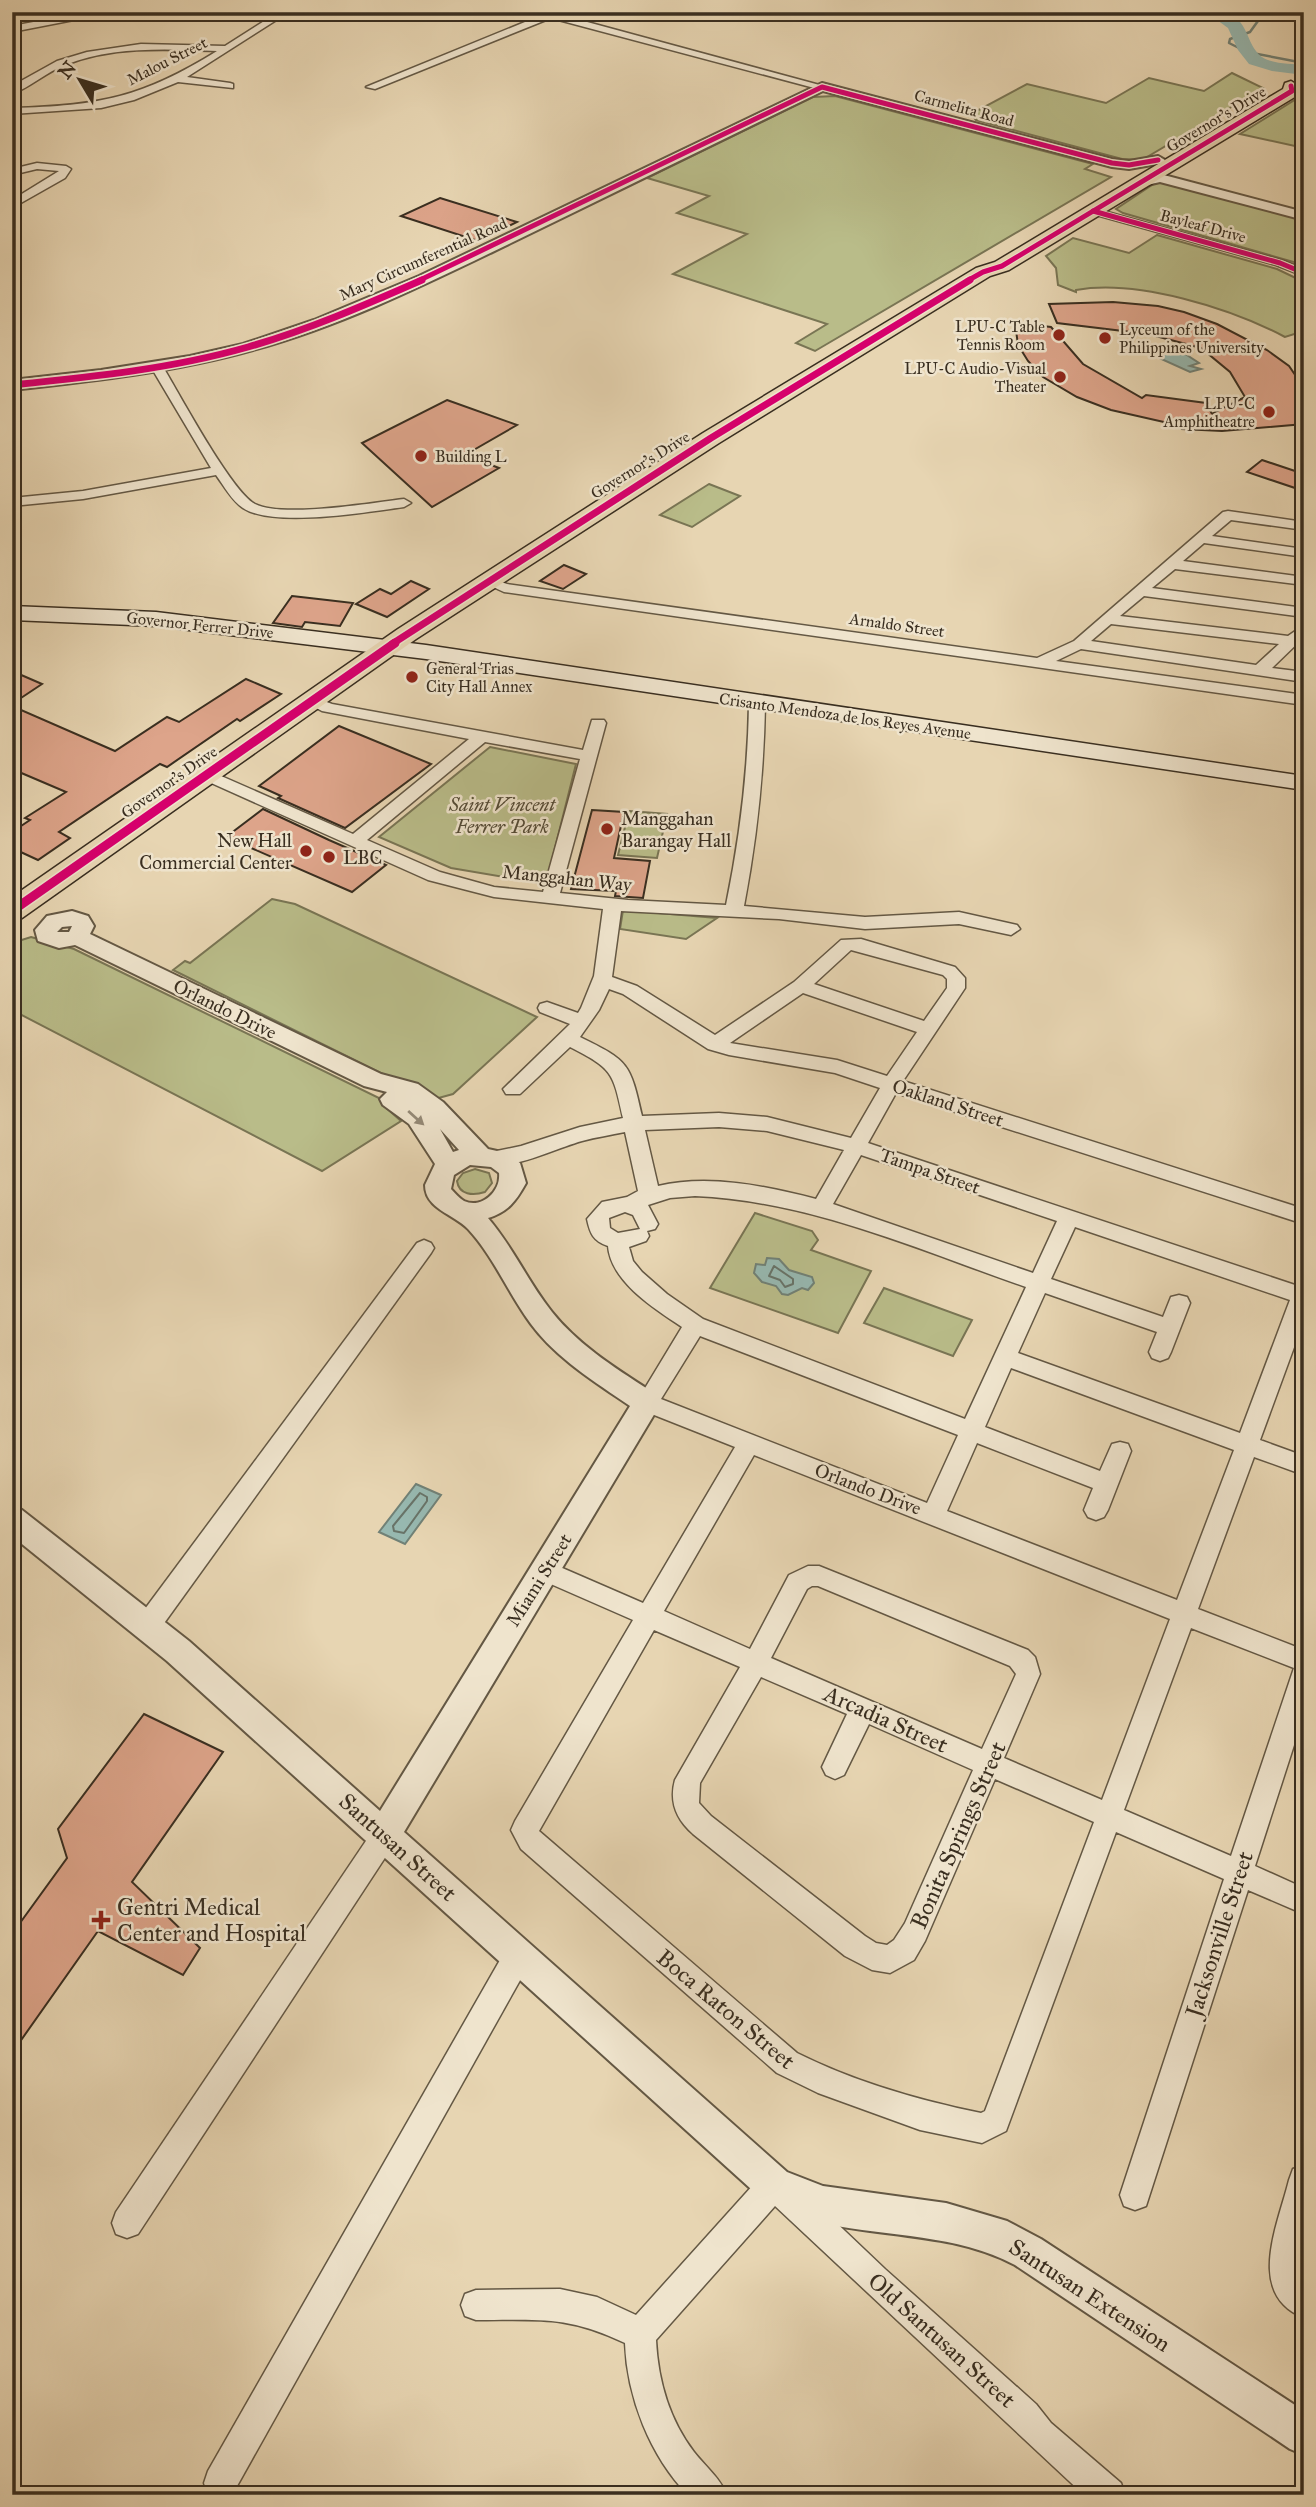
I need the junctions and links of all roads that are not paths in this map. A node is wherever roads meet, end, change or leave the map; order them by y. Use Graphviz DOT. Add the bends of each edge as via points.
graph roads {
  1 [pos="111,12"];
  2 [pos="247,12"];
  3 [pos="539,12"];
  4 [pos="281,14"];
  5 [pos="551,15"];
  6 [pos="12,29"];
  7 [pos="225,49"];
  8 [pos="173,78"];
  9 [pos="1291,85"];
  10 [pos="230,86"];
  11 [pos="371,87"];
  12 [pos="822,87"];
  13 [pos="12,91"];
  14 [pos="12,111"];
  15 [pos="1112,163"];
  16 [pos="1162,164"];
  17 [pos="12,172"];
  18 [pos="1143,182"];
  19 [pos="1119,183"];
  20 [pos="12,205"];
  21 [pos="1304,211"];
  22 [pos="1093,212"];
  23 [pos="1304,216"];
  24 [pos="983,272"];
  25 [pos="1304,273"];
  26 [pos="157,367"];
  27 [pos="12,385"];
  28 [pos="220,470"];
  29 [pos="12,502"];
  30 [pos="404,503"];
  31 [pos="1304,508"];
  32 [pos="1287,524"];
  33 [pos="1304,526"];
  34 [pos="1202,539"];
  35 [pos="1304,553"];
  36 [pos="1171,564"];
  37 [pos="487,581"];
  38 [pos="1304,581"];
  39 [pos="1141,591"];
  40 [pos="12,613"];
  41 [pos="1304,613"];
  42 [pos="1108,620"];
  43 [pos="1304,629"];
  44 [pos="1292,641"];
  45 [pos="1079,644"];
  46 [pos="387,647"];
  47 [pos="1041,662"];
  48 [pos="1261,670"];
  49 [pos="1304,677"];
  50 [pos="1304,700"];
  51 [pos="312,701"];
  52 [pos="757,703"];
  53 [pos="598,723"];
  54 [pos="482,736"];
  55 [pos="590,756"];
  56 [pos="206,775"];
  57 [pos="1304,783"];
  58 [pos="355,841"];
  59 [pos="550,899"];
  60 [pos="14,907"];
  61 [pos="612,909"];
  62 [pos="734,912"];
  63 [pos="1011,929"];
  64 [pos="601,980"];
  65 [pos="801,985"];
  66 [pos="547,1008"];
  67 [pos="582,1020"];
  68 [pos="927,1029"];
  69 [pos="567,1038"];
  70 [pos="715,1044"];
  71 [pos="373,1080"];
  72 [pos="891,1085"];
  73 [pos="513,1089"];
  74 [pos="634,1123"];
  75 [pos="856,1146"];
  76 [pos="495,1162"];
  77 [pos="448,1165"];
  78 [pos="649,1193"];
  79 [pos="630,1205"];
  80 [pos="493,1207"];
  81 [pos="821,1208"];
  82 [pos="464,1210"];
  83 [pos="1069,1217"];
  84 [pos="1304,1217"];
  85 [pos="635,1234"];
  86 [pos="491,1237"];
  87 [pos="424,1248"];
  88 [pos="1039,1283"];
  89 [pos="1303,1296"];
  90 [pos="1179,1303"];
  91 [pos="695,1325"];
  92 [pos="1170,1328"];
  93 [pos="1160,1352"];
  94 [pos="1005,1357"];
  95 [pos="648,1403"];
  96 [pos="971,1431"];
  97 [pos="749,1443"];
  98 [pos="1247,1446"];
  99 [pos="1120,1451"];
  100 [pos="1304,1466"];
  101 [pos="1107,1483"];
  102 [pos="1096,1510"];
  103 [pos="933,1515"];
  104 [pos="12,1519"];
  105 [pos="545,1571"];
  106 [pos="1185,1614"];
  107 [pos="648,1615"];
  108 [pos="148,1625"];
  109 [pos="1304,1661"];
  110 [pos="756,1662"];
  111 [pos="1304,1674"];
  112 [pos="863,1709"];
  113 [pos="989,1764"];
  114 [pos="835,1767"];
  115 [pos="1109,1816"];
  116 [pos="385,1835"];
  117 [pos="1240,1873"];
  118 [pos="1304,1901"];
  119 [pos="518,1956"];
  120 [pos="1304,2180"];
  121 [pos="774,2185"];
  122 [pos="1135,2195"];
  123 [pos="127,2222"];
  124 [pos="1304,2303"];
  125 [pos="476,2305"];
  126 [pos="640,2334"];
  127 [pos="1304,2435"];
  128 [pos="220,2483"];
  129 [pos="711,2495"];
  130 [pos="1109,2495"];
  1 -- 6 [label="street"];
  2 -- 4 [label="street"];
  3 -- 5 [label="street, Carmelita Road"];
  4 -- 7 [label="street, Malou Street"];
  5 -- 11 [label="street"];
  5 -- 12 [label="street, Carmelita Road"];
  7 -- 8 [label="street, Malou Street"];
  7 -- 13 [label="street" via="152,45 98,51 38,72"];
  8 -- 10 [label="street"];
  8 -- 14 [label="street, Malou Street" via="112,102"];
  9 -- 16 [label="main road, Governor's Drive"];
  12 -- 15 [label="street, Carmelita Road"];
  12 -- 26 [label="street, Mary Circumferential Road" via="370,302 247,347"];
  15 -- 16 [label="street, Carmelita Road"];
  15 -- 19 [label="street" via="1123,169"];
  16 -- 18 [label="main road, Governor's Drive"];
  16 -- 19 [label="main road, Governor's Drive"];
  16 -- 21 [label="street" via="1165,175"];
  17 -- 20 [label="street" via="37,166 66,169"];
  18 -- 22 [label="main road, Governor's Drive"];
  18 -- 23 [label="street" via="1160,178"];
  19 -- 24 [label="main road, Governor's Drive" via="988,262"];
  22 -- 24 [label="main road, Governor's Drive" via="1002,266"];
  22 -- 25 [label="street, Bayleaf Drive"];
  24 -- 37 [label="main road, Governor's Drive"];
  26 -- 27 [label="street, Mary Circumferential Road"];
  26 -- 28 [label="street"];
  28 -- 29 [label="street" via="83,495"];
  28 -- 30 [label="street" via="246,505 256,509 345,511"];
  31 -- 32 [label="street"];
  32 -- 33 [label="street"];
  32 -- 34 [label="street" via="1228,516"];
  34 -- 35 [label="street"];
  34 -- 36 [label="street"];
  36 -- 38 [label="street"];
  36 -- 39 [label="street"];
  37 -- 46 [label="main road, Governor's Drive"];
  37 -- 47 [label="street, Arnaldo Street" via="504,588"];
  39 -- 41 [label="street"];
  39 -- 42 [label="street"];
  40 -- 46 [label="main road, Governor Ferrer Drive" via="156,620"];
  42 -- 44 [label="street"];
  42 -- 45 [label="street"];
  43 -- 44 [label="street"];
  44 -- 48 [label="street"];
  45 -- 47 [label="street"];
  45 -- 48 [label="street"];
  46 -- 51 [label="main road, Governor's Drive"];
  46 -- 52 [label="main road, Crisanto Mendoza de los Reyes Avenue"];
  47 -- 50 [label="street, Arnaldo Street"];
  48 -- 49 [label="street"];
  51 -- 54 [label="street" via="328,708"];
  51 -- 56 [label="main road, Governor's Drive"];
  52 -- 57 [label="main road, Crisanto Mendoza de los Reyes Avenue"];
  52 -- 62 [label="street" via="751,814"];
  53 -- 55 [label="street"];
  54 -- 55 [label="street"];
  54 -- 58 [label="street"];
  55 -- 59 [label="street"];
  56 -- 58 [label="street, Manggahan Way"];
  56 -- 60 [label="main road, Governor's Drive"];
  58 -- 59 [label="street, Manggahan Way" via="434,876 494,892"];
  59 -- 62 [label="street, Manggahan Way"];
  60 -- 71 [label="street, Orlando Drive" via="51,923 46,932 51,940 77,937"];
  61 -- 64 [label="street"];
  62 -- 63 [label="street, Manggahan Way" via="864,923 959,918"];
  64 -- 67 [label="street"];
  64 -- 70 [label="street, Oakland Street" via="631,990"];
  65 -- 68 [label="street"];
  65 -- 68 [label="street" via="841,948 854,943 949,971 958,982 956,988"];
  65 -- 70 [label="street"];
  66 -- 67 [label="street"];
  67 -- 69 [label="street"];
  68 -- 72 [label="street"];
  69 -- 73 [label="street"];
  69 -- 74 [label="street" via="617,1066"];
  70 -- 72 [label="street, Oakland Street" via="837,1067"];
  71 -- 76 [label="street, Orlando Drive" via="418,1096"];
  71 -- 77 [label="street, Orlando Drive, one-way" via="418,1118"];
  72 -- 75 [label="street"];
  72 -- 84 [label="street, Oakland Street"];
  74 -- 75 [label="street, Tampa Street" via="719,1120 767,1124"];
  74 -- 76 [label="street, Tampa Street" via="580,1134 527,1158"];
  74 -- 78 [label="street"];
  75 -- 81 [label="street"];
  75 -- 83 [label="street, Tampa Street"];
  76 -- 77 [label="street" via="468,1157"];
  76 -- 80 [label="street" via="513,1188"];
  77 -- 82 [label="street" via="441,1173 438,1192 443,1200"];
  78 -- 79 [label="street"];
  78 -- 81 [label="street" via="752,1192"];
  79 -- 85 [label="street" via="643,1212"];
  79 -- 85 [label="street" via="603,1211 598,1228 603,1235"];
  80 -- 82 [label="street"];
  80 -- 86 [label="street"];
  81 -- 88 [label="street"];
  82 -- 86 [label="street, Orlando Drive"];
  83 -- 88 [label="street"];
  83 -- 89 [label="street, Tampa Street"];
  85 -- 91 [label="street" via="617,1248 622,1262 667,1307"];
  86 -- 95 [label="street, Orlando Drive" via="544,1321 591,1366"];
  87 -- 108 [label="street"];
  88 -- 92 [label="street"];
  88 -- 94 [label="street"];
  89 -- 98 [label="street, Boca Raton Street"];
  90 -- 92 [label="street"];
  91 -- 95 [label="street, Miami Street"];
  91 -- 96 [label="street"];
  92 -- 93 [label="street"];
  94 -- 96 [label="street"];
  94 -- 98 [label="street"];
  95 -- 97 [label="street, Orlando Drive"];
  95 -- 105 [label="street, Miami Street"];
  96 -- 101 [label="street"];
  96 -- 103 [label="street"];
  97 -- 103 [label="street, Orlando Drive"];
  97 -- 107 [label="street, Boca Raton Street"];
  98 -- 100 [label="street"];
  98 -- 106 [label="street, Boca Raton Street"];
  99 -- 101 [label="street"];
  101 -- 102 [label="street"];
  103 -- 106 [label="street, Orlando Drive"];
  104 -- 108 [label="street, Santusan Street"];
  105 -- 107 [label="street, Arcadia Street"];
  105 -- 116 [label="street, Miami Street"];
  106 -- 109 [label="street, Orlando Drive"];
  106 -- 115 [label="street, Boca Raton Street"];
  107 -- 110 [label="street, Arcadia Street"];
  107 -- 115 [label="street, Boca Raton Street" via="524,1830 757,2040 818,2079 920,2115 982,2127 996,2121"];
  108 -- 116 [label="street, Santusan Street"];
  110 -- 112 [label="street, Arcadia Street"];
  110 -- 113 [label="street, Bonita Springs Street" via="798,1582 808,1576 819,1576 1019,1658 1027,1665 1028,1674"];
  110 -- 113 [label="street, Bonita Springs Street" via="688,1780 684,1806 872,1956 890,1959 904,1950 915,1932"];
  111 -- 117 [label="street, Jacksonville Street"];
  112 -- 113 [label="street, Arcadia Street"];
  112 -- 114 [label="street"];
  113 -- 115 [label="street, Arcadia Street"];
  115 -- 117 [label="street, Arcadia Street"];
  116 -- 119 [label="street, Santusan Street"];
  116 -- 123 [label="street"];
  117 -- 118 [label="street, Arcadia Street"];
  117 -- 122 [label="street, Jacksonville Street"];
  119 -- 121 [label="street, Santusan Street"];
  119 -- 128 [label="street"];
  120 -- 124 [label="street" via="1283,2263 1286,2284"];
  121 -- 126 [label="street"];
  121 -- 127 [label="street, Santusan Extension" via="823,2205 946,2222 994,2234"];
  121 -- 130 [label="street, Old Santusan Street"];
  125 -- 126 [label="street" via="560,2304 597,2314"];
  126 -- 129 [label="street" via="649,2398 673,2451"];
}
